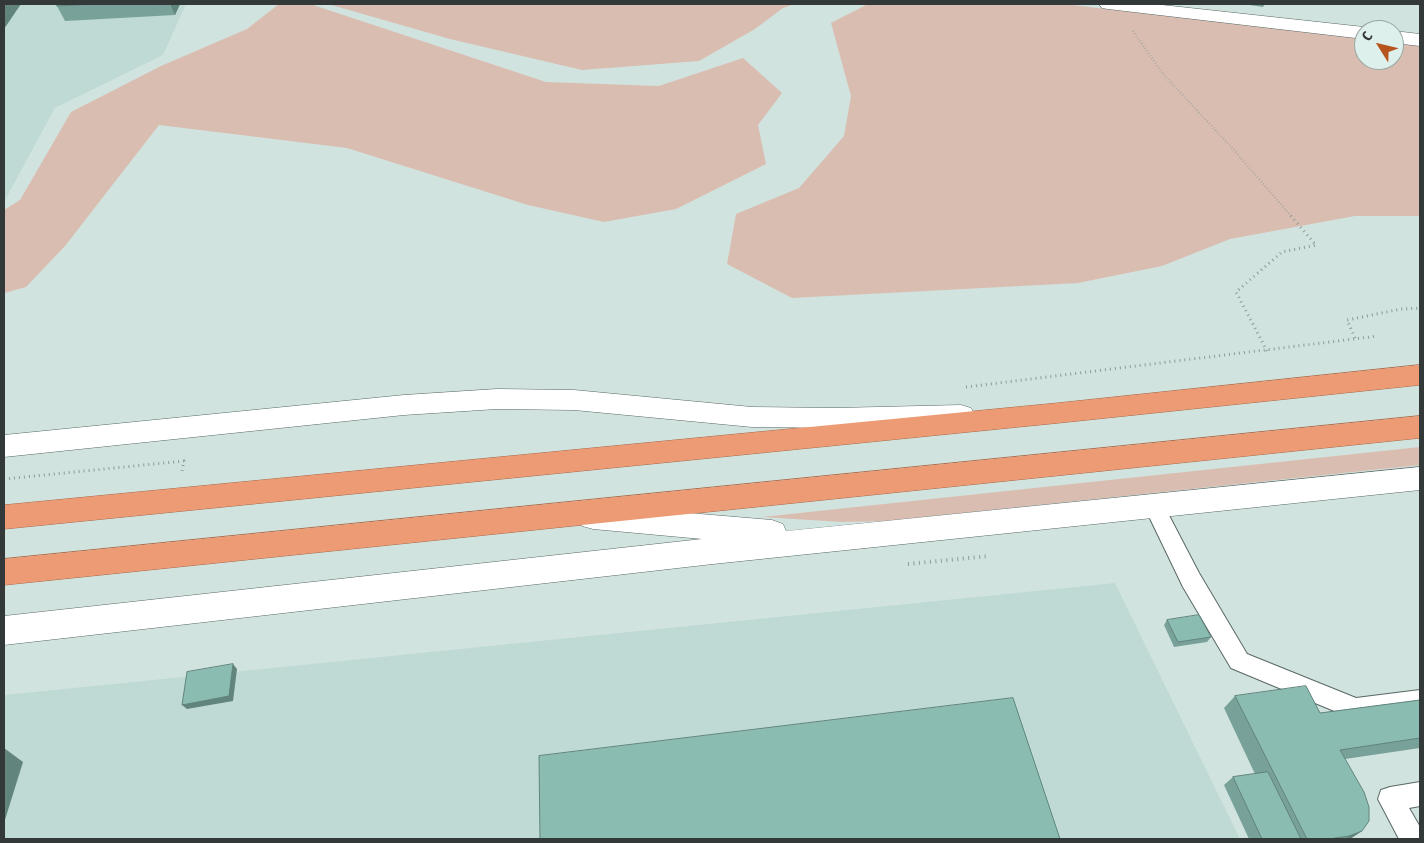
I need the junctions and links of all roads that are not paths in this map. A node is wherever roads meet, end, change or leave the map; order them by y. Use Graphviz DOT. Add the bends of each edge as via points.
graph roads {
  1 [pos="1111,4"];
  2 [pos="1354,32"];
  3 [pos="1404,38"];
  4 [pos="1420,40"];
  5 [pos="1420,375"];
  6 [pos="1058,413"];
  7 [pos="1420,427"];
  8 [pos="4,446"];
  9 [pos="1420,478"];
  10 [pos="1154,506"];
  11 [pos="564,514"];
  12 [pos="4,517"];
  13 [pos="841,539"];
  14 [pos="4,572"];
  15 [pos="4,630"];
  16 [pos="1420,700"];
  17 [pos="1420,794"];
  18 [pos="1413,839"];
  1 -- 2 [label="street"];
  3 -- 4 [label="street"];
  5 -- 6 [label="highway"];
  6 -- 8 [label="street" via="836,418 752,416 574,400 497,399 404,405"];
  6 -- 12 [label="highway"];
  7 -- 11 [label="highway"];
  9 -- 10 [label="street"];
  10 -- 13 [label="street"];
  10 -- 16 [label="lane" via="1191,580 1239,661 1356,709"];
  11 -- 13 [label="street"];
  11 -- 14 [label="highway"];
  13 -- 15 [label="street"];
  17 -- 18 [label="lane" via="1390,799"];
}
